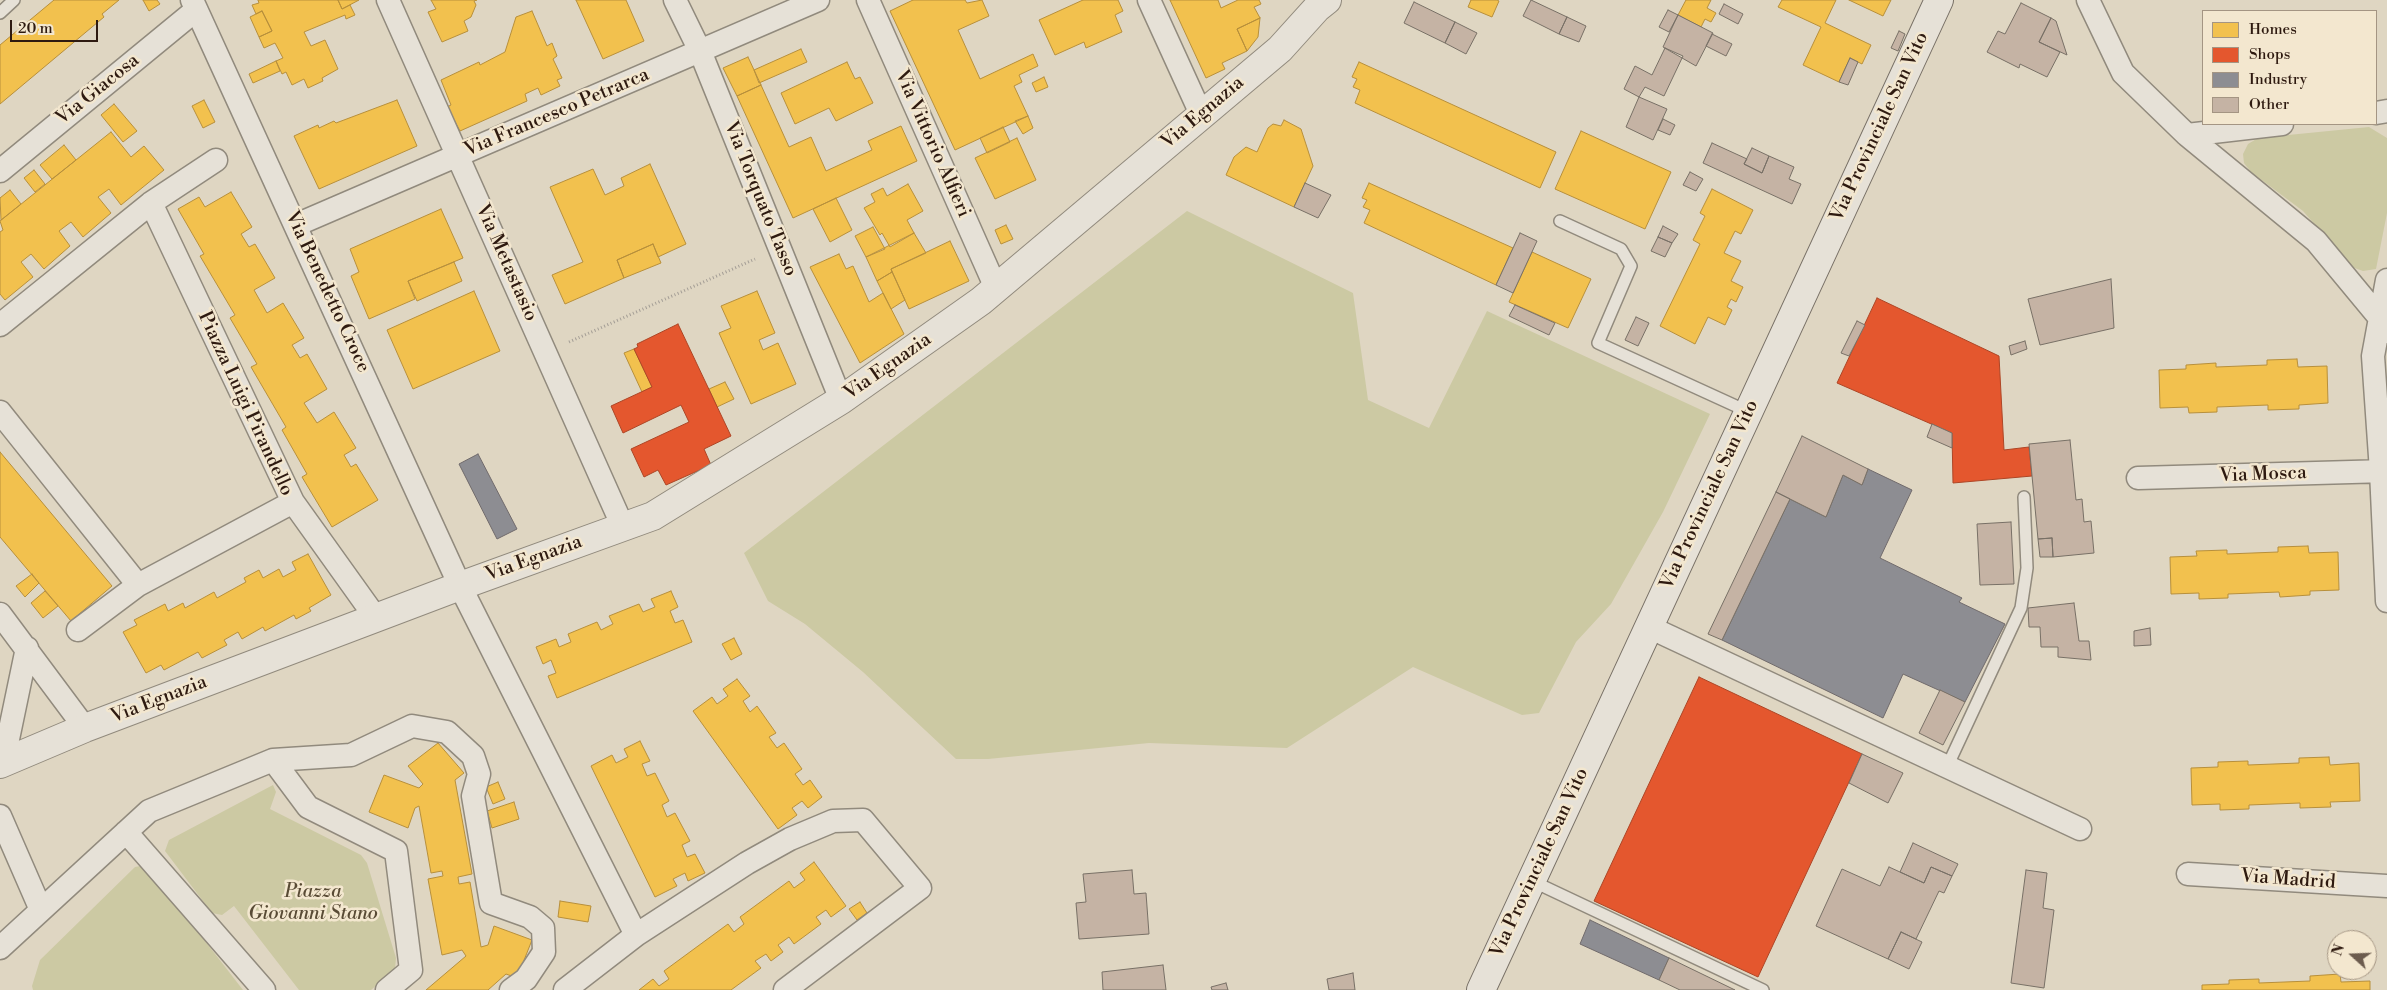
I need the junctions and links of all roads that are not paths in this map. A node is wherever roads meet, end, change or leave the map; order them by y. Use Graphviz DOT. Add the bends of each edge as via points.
graph roads {
  1 [pos="14,0"];
  2 [pos="388,0"];
  3 [pos="675,0"];
  4 [pos="818,0"];
  5 [pos="868,0"];
  6 [pos="1149,0"];
  7 [pos="1939,0"];
  8 [pos="2089,0"];
  9 [pos="1319,3"];
  10 [pos="194,5"];
  11 [pos="0,12"];
  12 [pos="700,51"];
  13 [pos="1201,114"];
  14 [pos="2273,125"];
  15 [pos="2187,135"];
  16 [pos="458,155"];
  17 [pos="216,160"];
  18 [pos="0,171"];
  19 [pos="151,203"];
  20 [pos="1560,221"];
  21 [pos="296,225"];
  22 [pos="2387,280"];
  23 [pos="996,288"];
  24 [pos="0,325"];
  25 [pos="2383,325"];
  26 [pos="841,400"];
  27 [pos="0,412"];
  28 [pos="1749,412"];
  29 [pos="2384,471"];
  30 [pos="2138,478"];
  31 [pos="2024,497"];
  32 [pos="293,502"];
  33 [pos="623,527"];
  34 [pos="138,585"];
  35 [pos="460,586"];
  36 [pos="2387,601"];
  37 [pos="0,614"];
  38 [pos="376,618"];
  39 [pos="1649,627"];
  40 [pos="78,630"];
  41 [pos="27,648"];
  42 [pos="85,728"];
  43 [pos="273,760"];
  44 [pos="2,763"];
  45 [pos="1947,767"];
  46 [pos="0,816"];
  47 [pos="2080,829"];
  48 [pos="126,832"];
  49 [pos="2188,874"];
  50 [pos="1532,881"];
  51 [pos="2387,886"];
  52 [pos="41,910"];
  53 [pos="636,935"];
  54 [pos="0,948"];
  55 [pos="264,990"];
  56 [pos="387,990"];
  57 [pos="511,990"];
  58 [pos="565,990"];
  59 [pos="786,990"];
  60 [pos="1481,990"];
  61 [pos="1763,990"];
  1 -- 11 [label="lane"];
  2 -- 16 [label="street, Via Metastasio"];
  3 -- 12 [label="street, Via Torquato Tasso"];
  4 -- 12 [label="street, Via Francesco Petrarca"];
  5 -- 23 [label="street, Via Vittorio Alfieri"];
  6 -- 13 [label="street"];
  7 -- 28 [label="street, Via Provinciale San Vito"];
  8 -- 15 [label="street" via="2123,73"];
  9 -- 13 [label="street, Via Egnazia" via="1280,49"];
  10 -- 18 [label="street, Via Giacosa"];
  10 -- 21 [label="street, Via Benedetto Croce"];
  12 -- 16 [label="street, Via Francesco Petrarca"];
  12 -- 26 [label="street, Via Torquato Tasso"];
  13 -- 23 [label="street, Via Egnazia"];
  14 -- 15 [label="street"];
  15 -- 25 [label="street" via="2316,241"];
  16 -- 21 [label="street, Via Francesco Petrarca"];
  16 -- 33 [label="street, Via Metastasio"];
  17 -- 19 [label="street"];
  19 -- 24 [label="street"];
  19 -- 32 [label="street, Piazza Luigi Pirandello"];
  20 -- 28 [label="lane" via="1621,249 1631,266 1598,343"];
  21 -- 35 [label="street, Via Benedetto Croce"];
  22 -- 25 [label="street"];
  23 -- 26 [label="street, Via Egnazia"];
  25 -- 29 [label="street" via="2373,356"];
  26 -- 33 [label="street, Via Egnazia" via="653,516"];
  27 -- 34 [label="street"];
  28 -- 39 [label="street, Via Provinciale San Vito"];
  29 -- 30 [label="street, Via Mosca"];
  29 -- 36 [label="street"];
  31 -- 45 [label="lane" via="2027,568 2021,608"];
  32 -- 34 [label="street, Piazza Luigi Pirandello"];
  32 -- 38 [label="street"];
  33 -- 35 [label="street, Via Egnazia"];
  34 -- 40 [label="street, Piazza Luigi Pirandello"];
  35 -- 38 [label="street, Via Egnazia"];
  35 -- 53 [label="street, Via Benedetto Croce"];
  37 -- 41 [label="street"];
  38 -- 42 [label="street, Via Egnazia"];
  39 -- 45 [label="street"];
  39 -- 50 [label="street, Via Provinciale San Vito"];
  41 -- 42 [label="street"];
  41 -- 44 [label="street"];
  42 -- 44 [label="street, Via Egnazia"];
  43 -- 48 [label="street" via="149,811"];
  43 -- 56 [label="street" via="308,807 396,851 411,970"];
  43 -- 57 [label="street" via="351,755 412,726 448,732 473,756 479,774 473,796 491,903 530,917 543,928 544,952 526,979"];
  45 -- 47 [label="street"];
  46 -- 52 [label="street"];
  48 -- 52 [label="street"];
  48 -- 55 [label="street"];
  49 -- 51 [label="street, Via Madrid"];
  50 -- 60 [label="street, Via Provinciale San Vito"];
  50 -- 61 [label="lane"];
  52 -- 54 [label="street"];
  53 -- 58 [label="street"];
  53 -- 59 [label="street" via="790,840 833,821 862,820 920,888"];
}
